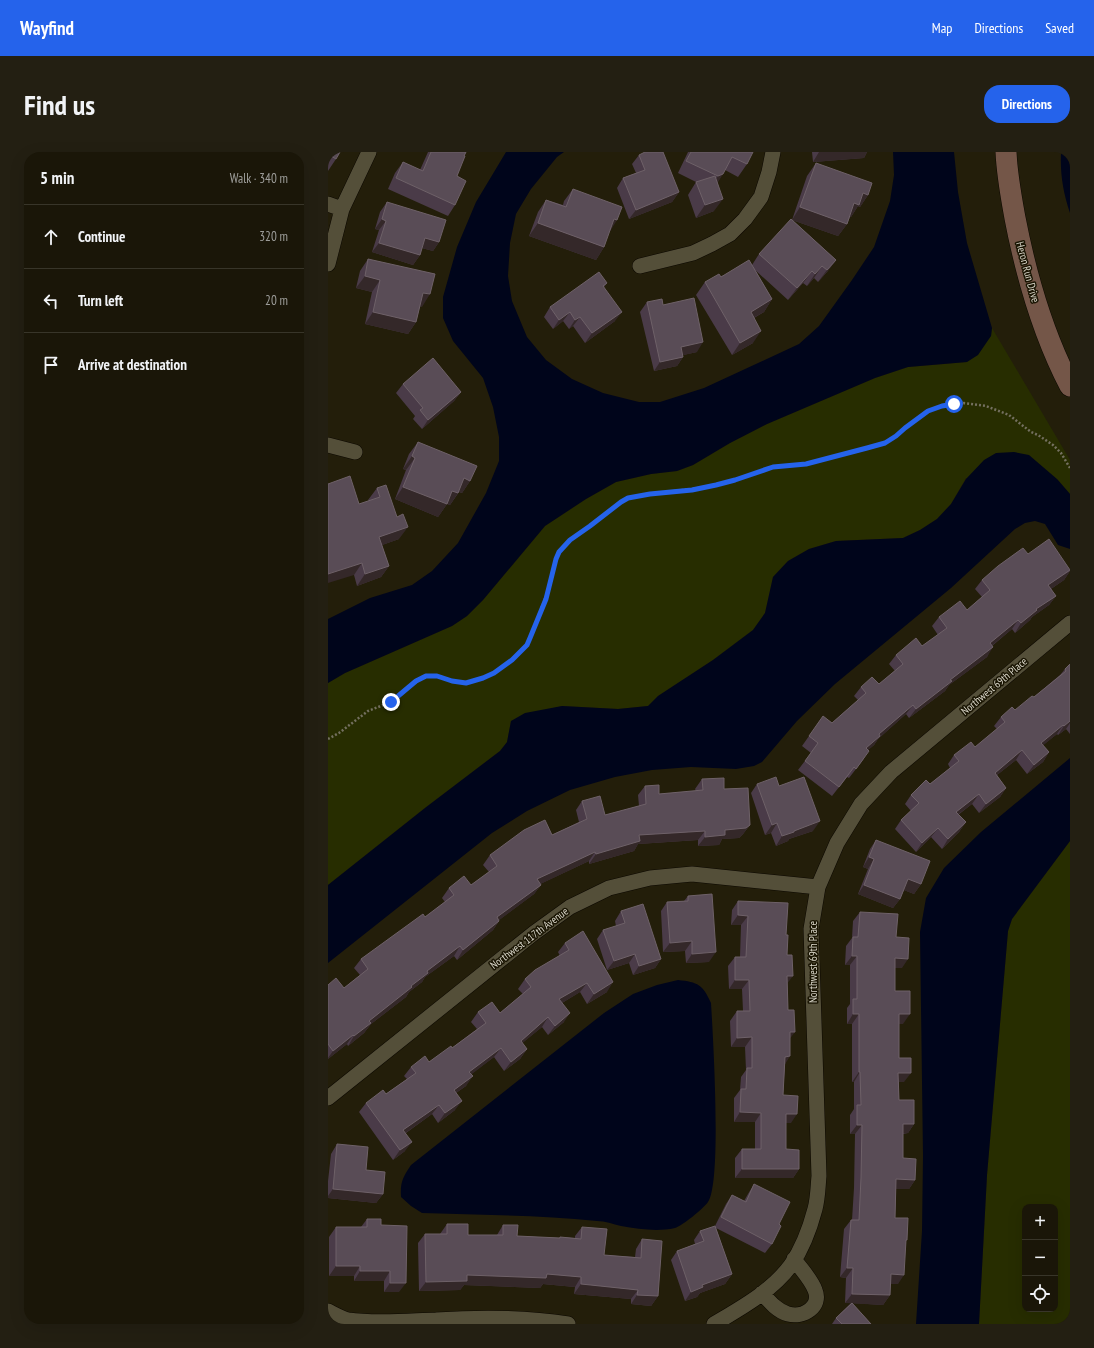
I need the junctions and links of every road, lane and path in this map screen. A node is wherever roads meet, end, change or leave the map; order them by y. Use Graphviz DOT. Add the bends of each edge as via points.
graph roads {
  1 [pos="368,152"];
  2 [pos="773,152"];
  3 [pos="1006,152"];
  4 [pos="328,204"];
  5 [pos="342,209"];
  6 [pos="328,264"];
  7 [pos="640,266"];
  8 [pos="1070,386"];
  9 [pos="328,445"];
  10 [pos="355,452"];
  11 [pos="1070,468"];
  12 [pos="1070,623"];
  13 [pos="328,738"];
  14 [pos="818,887"];
  15 [pos="328,1098"];
  16 [pos="794,1259"];
  17 [pos="762,1293"];
  18 [pos="328,1311"];
  19 [pos="568,1324"];
  20 [pos="714,1324"];
  1 -- 5 [label="street"];
  2 -- 7 [label="street" via="761,197 730,234 693,253"];
  3 -- 8 [label="street, Heron Run Drive" via="1007,175 1039,313"];
  4 -- 5 [label="street"];
  5 -- 6 [label="street"];
  9 -- 10 [label="street"];
  11 -- 13 [label="path" via="1053,446 1009,415 986,406 964,403 934,408 885,443 806,464 773,467 716,485 628,498 564,546 556,559 550,586 527,645 512,660 494,673 466,683 437,676 422,677 391,702 368,711 339,734"];
  12 -- 14 [label="street, Northwest 69th Place" via="891,772 861,804 837,843"];
  14 -- 15 [label="street, Northwest 117th Avenue" via="692,874 650,878 609,888 570,907 534,932"];
  14 -- 16 [label="street, Northwest 69th Place" via="811,929 819,1176 815,1208 806,1236"];
  16 -- 17 [label="street, Northwest 69th Place" via="779,1278"];
  16 -- 17 [label="street" via="816,1290 814,1306 808,1313 789,1314 779,1310"];
  17 -- 20 [label="street, Northwest 69th Place"];
  18 -- 19 [label="street" via="348,1320 378,1324 492,1318"];
}
